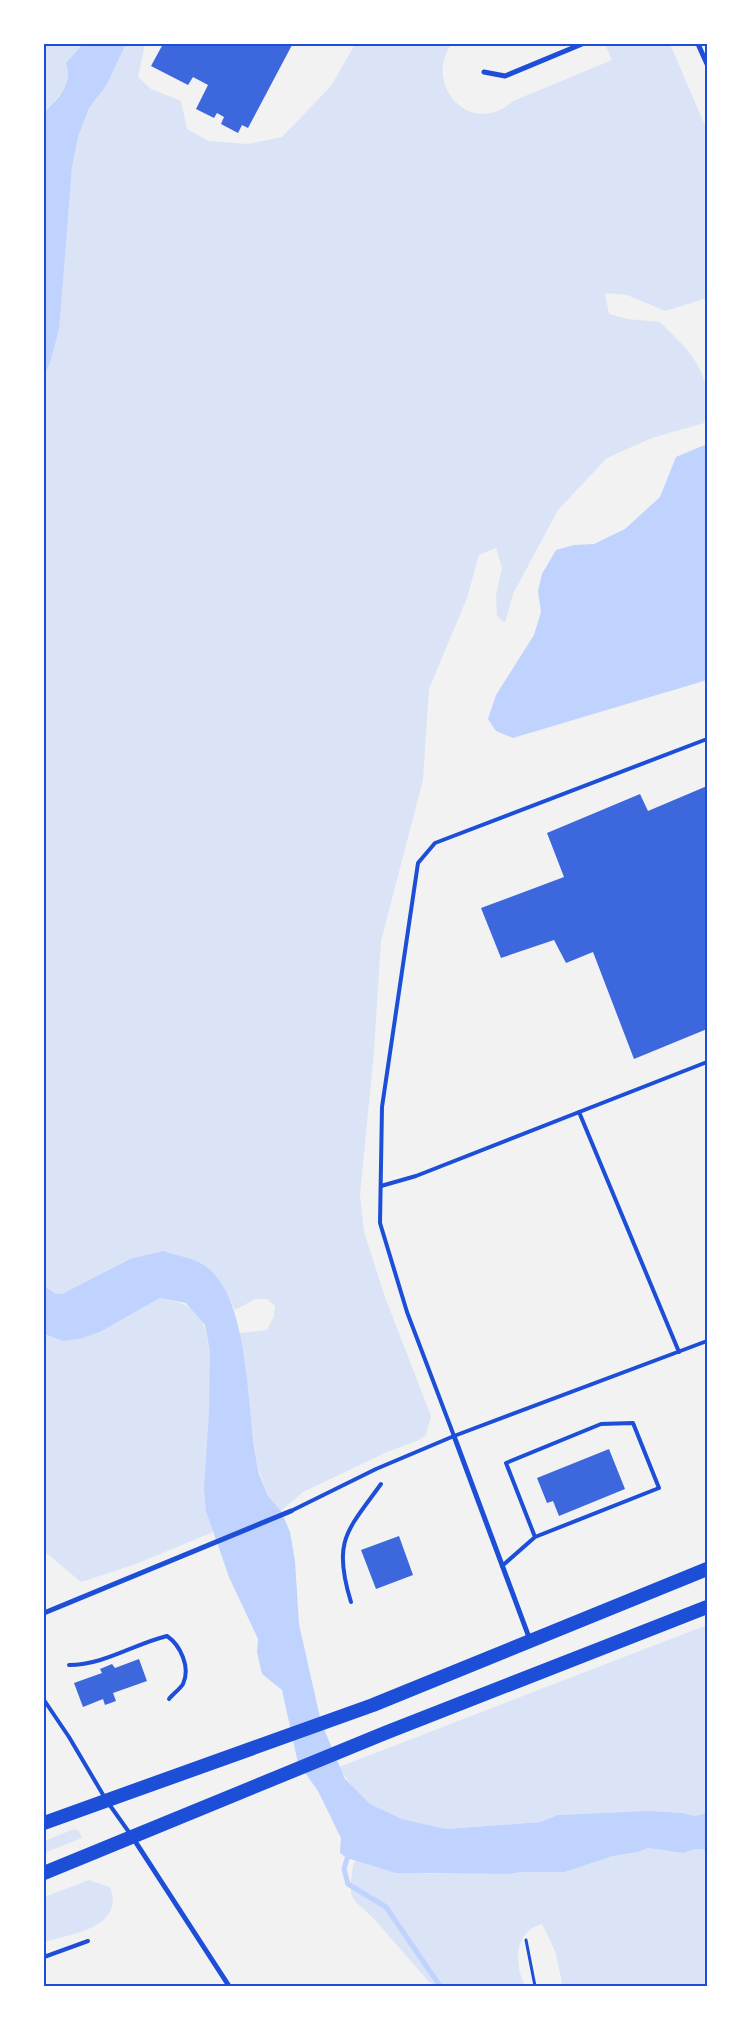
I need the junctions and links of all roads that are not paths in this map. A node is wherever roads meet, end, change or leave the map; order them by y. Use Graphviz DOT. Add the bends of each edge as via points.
graph roads {
  1 [pos="582,44"];
  2 [pos="698,44"];
  3 [pos="707,64"];
  4 [pos="484,72"];
  5 [pos="707,739"];
  6 [pos="707,1062"];
  7 [pos="579,1112"];
  8 [pos="381,1186"];
  9 [pos="707,1340"];
  10 [pos="679,1352"];
  11 [pos="454,1436"];
  12 [pos="382,1484"];
  13 [pos="291,1511"];
  14 [pos="535,1537"];
  15 [pos="502,1566"];
  16 [pos="707,1569"];
  17 [pos="351,1602"];
  18 [pos="707,1607"];
  19 [pos="44,1613"];
  20 [pos="530,1641"];
  21 [pos="69,1665"];
  22 [pos="168,1699"];
  23 [pos="44,1700"];
  24 [pos="106,1800"];
  25 [pos="44,1823"];
  26 [pos="133,1838"];
  27 [pos="44,1873"];
  28 [pos="88,1941"];
  29 [pos="44,1957"];
  30 [pos="229,1986"];
  1 -- 4 [label="street" via="505,76"];
  2 -- 3 [label="street"];
  5 -- 8 [label="lane" via="435,843 418,863 382,1107"];
  6 -- 7 [label="lane"];
  7 -- 8 [label="lane" via="416,1176"];
  7 -- 10 [label="lane"];
  8 -- 11 [label="lane" via="380,1223 407,1312"];
  9 -- 10 [label="lane"];
  10 -- 11 [label="lane"];
  11 -- 13 [label="lane" via="376,1469"];
  11 -- 15 [label="street"];
  12 -- 17 [label="lane" via="343,1543 343,1576"];
  13 -- 19 [label="street"];
  14 -- 14 [label="lane" via="659,1488 633,1423 601,1424 506,1463"];
  14 -- 15 [label="lane"];
  15 -- 20 [label="street"];
  16 -- 20 [label="highway"];
  18 -- 26 [label="highway"];
  20 -- 24 [label="highway" via="373,1706"];
  21 -- 22 [label="lane" via="87,1665 167,1636 176,1642 183,1657 184,1672 183,1684"];
  23 -- 24 [label="lane"];
  24 -- 25 [label="highway"];
  24 -- 26 [label="lane"];
  26 -- 27 [label="highway"];
  26 -- 30 [label="street"];
  28 -- 29 [label="lane"];
}
